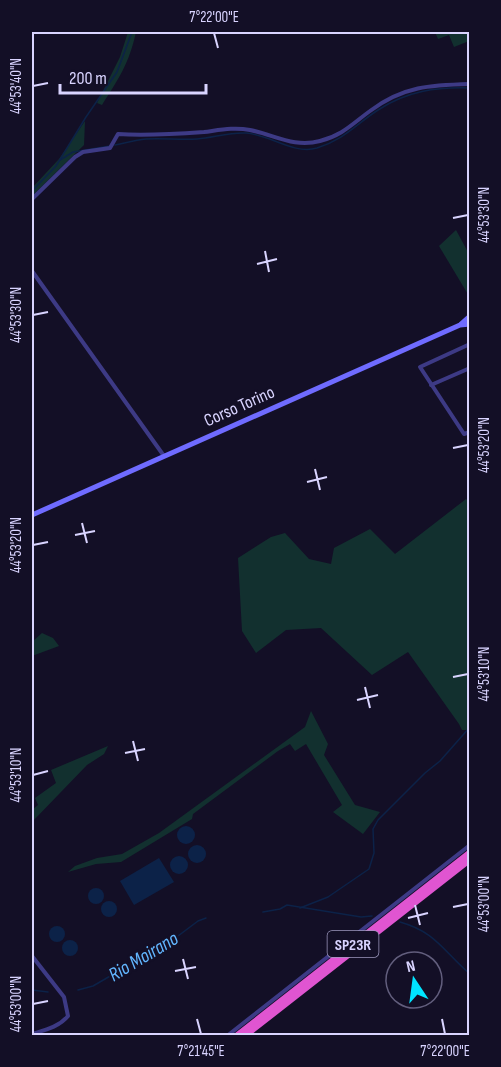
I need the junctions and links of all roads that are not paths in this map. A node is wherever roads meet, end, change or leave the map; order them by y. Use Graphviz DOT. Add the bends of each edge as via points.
graph roads {
  1 [pos="470,84"];
  2 [pos="32,199"];
  3 [pos="32,271"];
  4 [pos="470,316"];
  5 [pos="470,324"];
  6 [pos="460,325"];
  7 [pos="470,344"];
  8 [pos="470,368"];
  9 [pos="431,385"];
  10 [pos="470,432"];
  11 [pos="164,456"];
  12 [pos="32,514"];
  13 [pos="470,845"];
  14 [pos="470,852"];
  15 [pos="470,859"];
  16 [pos="32,956"];
  17 [pos="32,1034"];
  18 [pos="227,1035"];
  19 [pos="237,1035"];
  20 [pos="244,1035"];
  1 -- 2 [label="street" via="419,87 382,103 346,131 304,144 231,129 118,134 111,146 75,157"];
  3 -- 11 [label="street"];
  4 -- 6 [label="main road"];
  5 -- 6 [label="main road"];
  6 -- 11 [label="main road, Corso Torino"];
  7 -- 9 [label="street" via="421,366"];
  8 -- 9 [label="street"];
  9 -- 10 [label="street" via="464,434"];
  11 -- 12 [label="main road, Corso Torino"];
  13 -- 18 [label="street"];
  14 -- 19 [label="highway, SP23R"];
  15 -- 20 [label="highway, SP23R"];
  16 -- 17 [label="street" via="64,998 68,1016 50,1029"];
}
